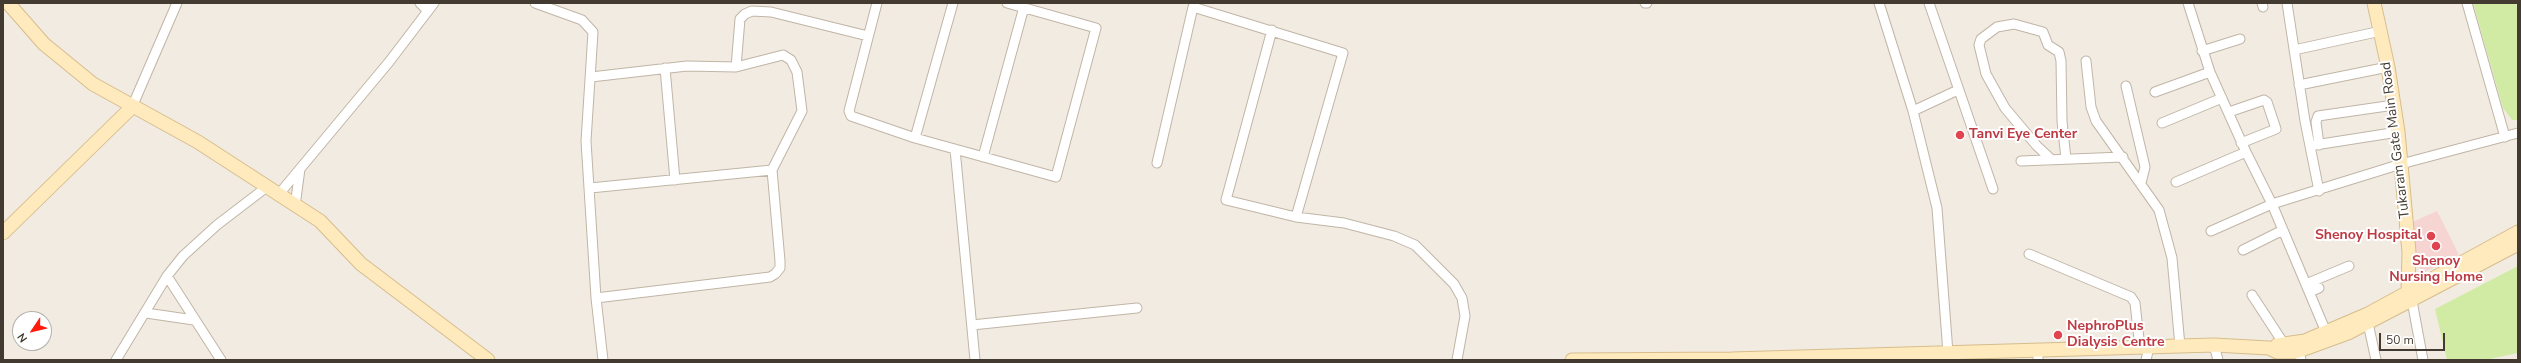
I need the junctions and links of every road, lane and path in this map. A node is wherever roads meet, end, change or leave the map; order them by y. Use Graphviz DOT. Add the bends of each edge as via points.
graph roads {
  1 [pos="8,3"];
  2 [pos="177,3"];
  3 [pos="420,3"];
  4 [pos="434,3"];
  5 [pos="535,3"];
  6 [pos="877,3"];
  7 [pos="953,3"];
  8 [pos="1007,3"];
  9 [pos="1879,3"];
  10 [pos="1928,3"];
  11 [pos="2189,3"];
  12 [pos="2287,3"];
  13 [pos="2374,3"];
  14 [pos="2467,3"];
  15 [pos="1024,8"];
  16 [pos="428,11"];
  17 [pos="1272,30"];
  18 [pos="2381,31"];
  19 [pos="868,36"];
  20 [pos="2240,39"];
  21 [pos="2294,50"];
  22 [pos="2202,51"];
  23 [pos="2086,61"];
  24 [pos="736,67"];
  25 [pos="2388,67"];
  26 [pos="665,68"];
  27 [pos="2210,72"];
  28 [pos="591,78"];
  29 [pos="2299,85"];
  30 [pos="2126,86"];
  31 [pos="1958,90"];
  32 [pos="2156,92"];
  33 [pos="2222,98"];
  34 [pos="2394,105"];
  35 [pos="132,106"];
  36 [pos="1912,111"];
  37 [pos="2229,112"];
  38 [pos="2162,123"];
  39 [pos="2398,132"];
  40 [pos="2518,133"];
  41 [pos="2505,136"];
  42 [pos="915,138"];
  43 [pos="2242,143"];
  44 [pos="2315,145"];
  45 [pos="955,149"];
  46 [pos="2246,152"];
  47 [pos="983,156"];
  48 [pos="2123,157"];
  49 [pos="2066,159"];
  50 [pos="2052,160"];
  51 [pos="2021,161"];
  52 [pos="1157,163"];
  53 [pos="2401,164"];
  54 [pos="300,168"];
  55 [pos="772,170"];
  56 [pos="675,180"];
  57 [pos="2176,182"];
  58 [pos="2141,183"];
  59 [pos="268,186"];
  60 [pos="590,188"];
  61 [pos="1993,189"];
  62 [pos="2319,190"];
  63 [pos="279,194"];
  64 [pos="2272,204"];
  65 [pos="295,206"];
  66 [pos="1296,217"];
  67 [pos="2283,230"];
  68 [pos="2211,231"];
  69 [pos="2518,232"];
  70 [pos="3,233"];
  71 [pos="2518,244"];
  72 [pos="2243,250"];
  73 [pos="2496,250"];
  74 [pos="2029,254"];
  75 [pos="2349,266"];
  76 [pos="167,276"];
  77 [pos="2312,287"];
  78 [pos="2252,296"];
  79 [pos="2410,297"];
  80 [pos="596,298"];
  81 [pos="1137,308"];
  82 [pos="146,313"];
  83 [pos="194,320"];
  84 [pos="2368,323"];
  85 [pos="972,325"];
  86 [pos="2326,332"];
  87 [pos="2284,344"];
  88 [pos="2214,345"];
  89 [pos="2180,346"];
  90 [pos="2144,347"];
  91 [pos="2269,348"];
  92 [pos="1948,353"];
  93 [pos="2038,355"];
  94 [pos="2300,356"];
  95 [pos="1867,357"];
  96 [pos="1666,359"];
  97 [pos="1755,359"];
  98 [pos="116,360"];
  99 [pos="221,360"];
  100 [pos="488,360"];
  101 [pos="604,360"];
  102 [pos="975,360"];
  103 [pos="1457,360"];
  104 [pos="1573,360"];
  105 [pos="1732,360"];
  106 [pos="2146,360"];
  107 [pos="2218,360"];
  108 [pos="2376,360"];
  109 [pos="2423,360"];
  1 -- 35 [label="main road" via="29,29 65,62 93,84"];
  2 -- 35 [label="street"];
  3 -- 16 [label="street"];
  4 -- 16 [label="street"];
  5 -- 28 [label="street" via="582,20 590,26 594,39"];
  6 -- 19 [label="street"];
  7 -- 42 [label="street"];
  8 -- 15 [label="street"];
  9 -- 36 [label="street"];
  10 -- 31 [label="street"];
  11 -- 22 [label="street"];
  12 -- 21 [label="street"];
  13 -- 18 [label="main road, Tukaram Gate Main Road"];
  14 -- 41 [label="street"];
  15 -- 47 [label="street"];
  15 -- 47 [label="street" via="1096,28 1056,176"];
  16 -- 54 [label="street"];
  17 -- 52 [label="street" via="1193,7"];
  17 -- 66 [label="street" via="1342,53"];
  17 -- 66 [label="street" via="1226,200"];
  18 -- 21 [label="street"];
  18 -- 25 [label="main road, Tukaram Gate Main Road"];
  19 -- 24 [label="street" via="770,12 752,11 740,19"];
  19 -- 42 [label="street" via="850,115"];
  20 -- 22 [label="street"];
  21 -- 29 [label="street"];
  22 -- 27 [label="street"];
  23 -- 48 [label="street" via="2093,115 2103,133"];
  24 -- 26 [label="street"];
  24 -- 55 [label="street" via="783,55 787,56 795,68 802,111"];
  25 -- 29 [label="street"];
  25 -- 34 [label="main road, Tukaram Gate Main Road"];
  26 -- 28 [label="street"];
  26 -- 56 [label="street"];
  27 -- 32 [label="street"];
  27 -- 33 [label="street"];
  28 -- 60 [label="street" via="586,141"];
  29 -- 44 [label="street"];
  30 -- 58 [label="street" via="2145,167"];
  31 -- 36 [label="street"];
  31 -- 61 [label="street"];
  33 -- 37 [label="street"];
  33 -- 38 [label="street"];
  34 -- 39 [label="main road, Tukaram Gate Main Road"];
  34 -- 44 [label="street" via="2318,116"];
  35 -- 59 [label="main road" via="198,142"];
  35 -- 70 [label="main road"];
  36 -- 92 [label="street" via="1937,208"];
  37 -- 43 [label="street"];
  37 -- 43 [label="street" via="2264,100 2267,102 2276,129"];
  39 -- 44 [label="street"];
  39 -- 53 [label="main road, Tukaram Gate Main Road"];
  40 -- 41 [label="street"];
  41 -- 53 [label="street"];
  42 -- 45 [label="street"];
  43 -- 46 [label="street"];
  44 -- 62 [label="street"];
  45 -- 47 [label="street"];
  45 -- 85 [label="street"];
  46 -- 57 [label="street"];
  46 -- 64 [label="street"];
  48 -- 49 [label="street"];
  48 -- 58 [label="street"];
  49 -- 50 [label="street"];
  49 -- 50 [label="street" via="2060,54 2048,45 2043,32 2014,24 1997,27 1981,39 1978,45 1986,74 2005,108"];
  50 -- 51 [label="street"];
  53 -- 62 [label="street"];
  53 -- 79 [label="main road, Tukaram Gate Main Road" via="2409,252"];
  54 -- 63 [label="street"];
  54 -- 65 [label="street"];
  55 -- 56 [label="street"];
  55 -- 80 [label="street" via="780,261 780,268 775,274 770,277"];
  56 -- 60 [label="street"];
  58 -- 89 [label="street" via="2159,210 2172,258"];
  59 -- 63 [label="main road"];
  59 -- 76 [label="street" via="196,243"];
  60 -- 80 [label="street"];
  62 -- 64 [label="street"];
  63 -- 65 [label="main road"];
  64 -- 67 [label="street"];
  64 -- 68 [label="street"];
  65 -- 100 [label="main road" via="320,221 361,264"];
  66 -- 103 [label="street" via="1344,223 1394,236 1415,245 1454,284 1462,298 1465,316"];
  67 -- 72 [label="street"];
  67 -- 77 [label="street"];
  69 -- 73 [label="main road"];
  71 -- 73 [label="main road"];
  73 -- 79 [label="main road"];
  74 -- 90 [label="street" via="2130,298 2135,303"];
  75 -- 77 [label="street"];
  76 -- 82 [label="street"];
  76 -- 83 [label="street"];
  77 -- 86 [label="street"];
  78 -- 87 [label="street"];
  79 -- 84 [label="main road"];
  79 -- 86 [label="main road"];
  79 -- 109 [label="street"];
  80 -- 101 [label="street"];
  81 -- 85 [label="street"];
  82 -- 83 [label="street"];
  82 -- 98 [label="street"];
  83 -- 99 [label="street"];
  84 -- 94 [label="main road"];
  84 -- 108 [label="street"];
  85 -- 102 [label="street"];
  86 -- 87 [label="main road" via="2305,341"];
  87 -- 91 [label="main road"];
  88 -- 89 [label="main road"];
  88 -- 91 [label="main road"];
  88 -- 107 [label="street"];
  89 -- 90 [label="main road"];
  90 -- 93 [label="main road"];
  90 -- 106 [label="street"];
  91 -- 94 [label="main road"];
  92 -- 93 [label="main road"];
  92 -- 95 [label="main road"];
  95 -- 97 [label="main road"];
  96 -- 104 [label="main road"];
  96 -- 105 [label="main road"];
  97 -- 105 [label="main road"];
}
